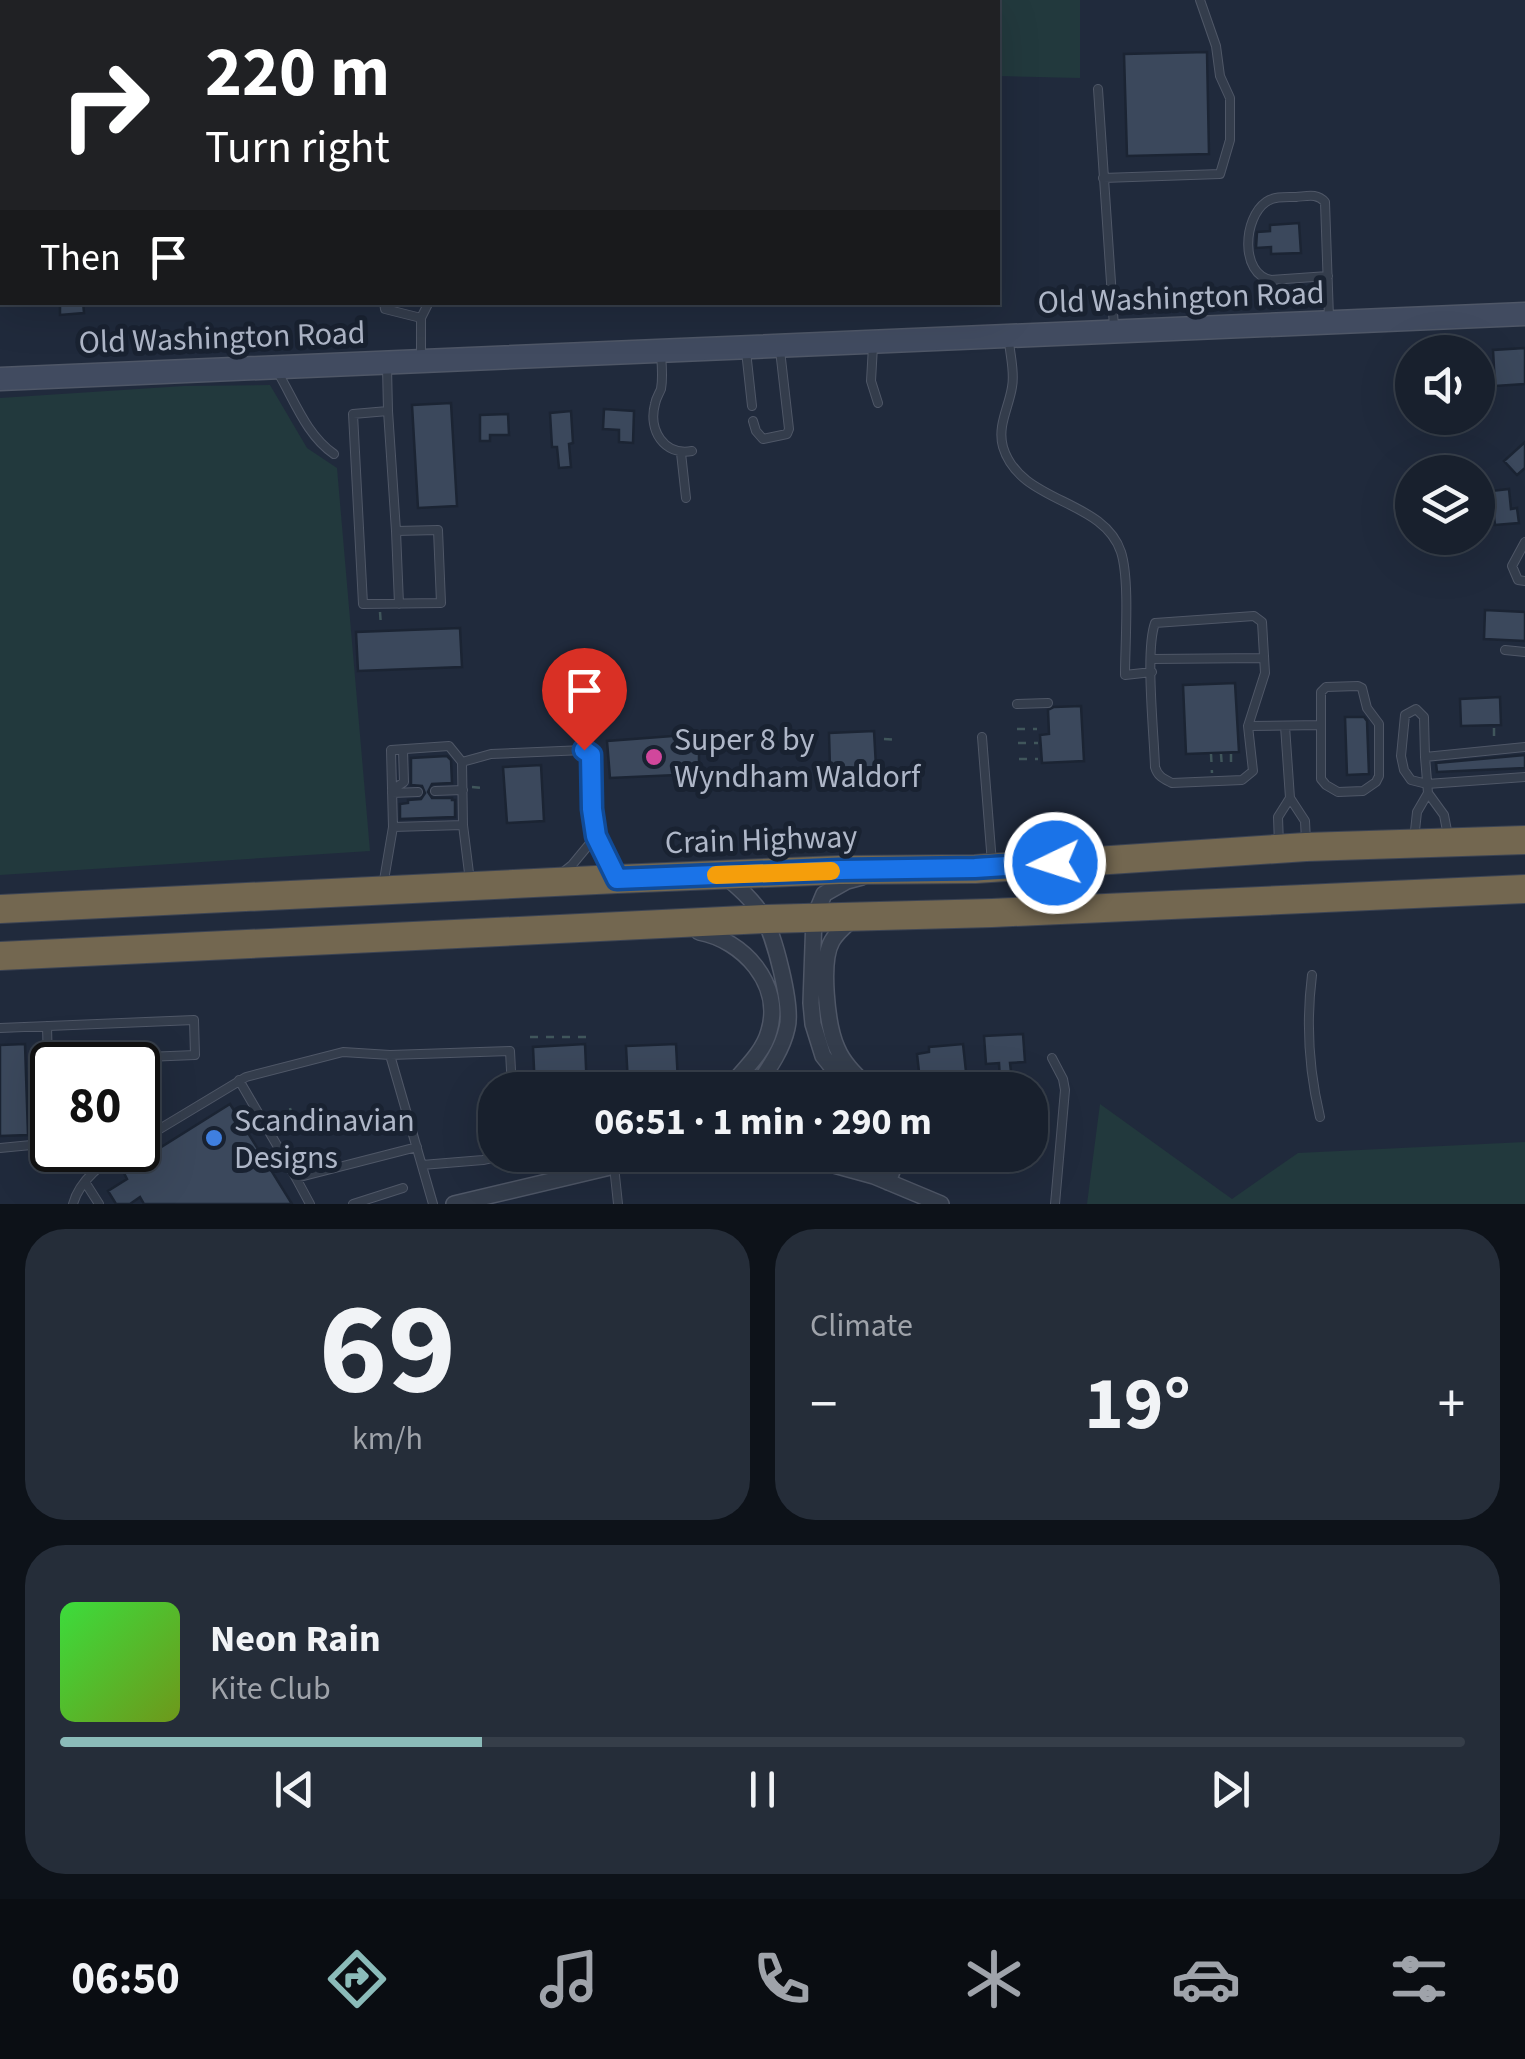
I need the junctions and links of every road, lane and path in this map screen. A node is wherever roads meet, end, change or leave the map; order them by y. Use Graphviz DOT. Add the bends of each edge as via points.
graph roads {
  1 [pos="1200,0"];
  2 [pos="1098,89"];
  3 [pos="1104,178"];
  4 [pos="1328,276"];
  5 [pos="428,305"];
  6 [pos="384,306"];
  7 [pos="1525,314"];
  8 [pos="421,318"];
  9 [pos="1330,323"];
  10 [pos="1114,332"];
  11 [pos="1008,336"];
  12 [pos="873,342"];
  13 [pos="779,346"];
  14 [pos="746,347"];
  15 [pos="662,351"];
  16 [pos="421,361"];
  17 [pos="387,362"];
  18 [pos="274,367"];
  19 [pos="0,379"];
  20 [pos="878,403"];
  21 [pos="752,406"];
  22 [pos="388,410"];
  23 [pos="752,421"];
  24 [pos="692,451"];
  25 [pos="681,453"];
  26 [pos="334,454"];
  27 [pos="686,498"];
  28 [pos="396,531"];
  29 [pos="1525,542"];
  30 [pos="1525,581"];
  31 [pos="399,604"];
  32 [pos="1505,650"];
  33 [pos="1525,652"];
  34 [pos="1264,658"];
  35 [pos="1152,659"];
  36 [pos="1152,672"];
  37 [pos="1048,703"];
  38 [pos="1016,704"];
  39 [pos="1321,725"];
  40 [pos="1248,726"];
  41 [pos="1285,726"];
  42 [pos="1017,729"];
  43 [pos="1037,729"];
  44 [pos="982,736"];
  45 [pos="884,739"];
  46 [pos="898,740"];
  47 [pos="1018,743"];
  48 [pos="1038,743"];
  49 [pos="1525,746"];
  50 [pos="1212,754"];
  51 [pos="1220,754"];
  52 [pos="1231,754"];
  53 [pos="1425,757"];
  54 [pos="1019,759"];
  55 [pos="1038,759"];
  56 [pos="462,762"];
  57 [pos="885,769"];
  58 [pos="899,770"];
  59 [pos="1525,777"];
  60 [pos="1222,781"];
  61 [pos="466,788"];
  62 [pos="484,788"];
  63 [pos="1428,789"];
  64 [pos="392,792"];
  65 [pos="418,792"];
  66 [pos="439,794"];
  67 [pos="1290,798"];
  68 [pos="463,826"];
  69 [pos="393,827"];
  70 [pos="596,836"];
  71 [pos="1520,838"];
  72 [pos="1449,843"];
  73 [pos="1413,844"];
  74 [pos="1293,848"];
  75 [pos="993,867"];
  76 [pos="888,870"];
  77 [pos="724,875"];
  78 [pos="617,879"];
  79 [pos="550,882"];
  80 [pos="471,886"];
  81 [pos="1525,888"];
  82 [pos="382,890"];
  83 [pos="0,909"];
  84 [pos="855,917"];
  85 [pos="814,918"];
  86 [pos="766,919"];
  87 [pos="666,925"];
  88 [pos="0,956"];
  89 [pos="1312,975"];
  90 [pos="47,1026"];
  91 [pos="0,1028"];
  92 [pos="594,1037"];
  93 [pos="530,1038"];
  94 [pos="47,1042"];
  95 [pos="390,1055"];
  96 [pos="160,1057"];
  97 [pos="1052,1058"];
  98 [pos="511,1072"];
  99 [pos="742,1072"];
  100 [pos="767,1072"];
  101 [pos="836,1072"];
  102 [pos="853,1072"];
  103 [pos="240,1080"];
  104 [pos="290,1108"];
  105 [pos="1320,1117"];
  106 [pos="160,1129"];
  107 [pos="296,1132"];
  108 [pos="30,1146"];
  109 [pos="416,1147"];
  110 [pos="0,1148"];
  111 [pos="478,1160"];
  112 [pos="422,1165"];
  113 [pos="93,1172"];
  114 [pos="589,1172"];
  115 [pos="615,1172"];
  116 [pos="855,1172"];
  117 [pos="881,1172"];
  118 [pos="886,1172"];
  119 [pos="296,1178"];
  120 [pos="881,1179"];
  121 [pos="85,1182"];
  122 [pos="402,1188"];
  123 [pos="73,1204"];
  124 [pos="100,1204"];
  125 [pos="310,1204"];
  126 [pos="354,1204"];
  127 [pos="433,1204"];
  128 [pos="454,1204"];
  129 [pos="618,1204"];
  130 [pos="941,1204"];
  131 [pos="1055,1204"];
  1 -- 3 [label="lane" via="1230,98 1230,140 1220,174"];
  2 -- 3 [label="lane"];
  3 -- 10 [label="lane"];
  4 -- 4 [label="lane" via="1324,199 1272,198 1262,205 1249,225 1256,273 1271,280"];
  4 -- 9 [label="lane"];
  5 -- 8 [label="lane"];
  6 -- 8 [label="lane"];
  7 -- 9 [label="main road, Old Washington Road"];
  8 -- 16 [label="lane"];
  9 -- 10 [label="main road, Old Washington Road"];
  10 -- 11 [label="main road, Old Washington Road"];
  11 -- 12 [label="main road, Old Washington Road"];
  11 -- 36 [label="lane" via="1013,386 1001,438 1007,456 1038,488 1110,532 1123,558 1125,675"];
  12 -- 13 [label="main road, Old Washington Road"];
  12 -- 20 [label="lane" via="870,368"];
  13 -- 14 [label="main road, Old Washington Road"];
  13 -- 23 [label="lane" via="790,429 763,439"];
  14 -- 15 [label="main road, Old Washington Road"];
  14 -- 21 [label="lane"];
  15 -- 16 [label="main road, Old Washington Road"];
  15 -- 25 [label="lane" via="653,428"];
  16 -- 17 [label="main road, Old Washington Road"];
  17 -- 18 [label="main road, Old Washington Road"];
  17 -- 22 [label="lane"];
  18 -- 19 [label="main road, Old Washington Road"];
  18 -- 26 [label="lane" via="314,434"];
  22 -- 28 [label="lane"];
  22 -- 31 [label="lane" via="353,414 363,604"];
  24 -- 25 [label="lane"];
  25 -- 27 [label="lane"];
  28 -- 31 [label="lane"];
  28 -- 31 [label="lane" via="438,530 441,602"];
  29 -- 30 [label="lane" via="1512,566"];
  32 -- 33 [label="lane"];
  34 -- 35 [label="lane"];
  34 -- 35 [label="lane" via="1262,622 1254,616 1156,622"];
  34 -- 40 [label="lane" via="1266,673"];
  35 -- 36 [label="lane"];
  36 -- 60 [label="lane" via="1157,774 1172,784"];
  37 -- 38 [label="lane"];
  39 -- 39 [label="lane" via="1321,692 1362,688 1378,724 1379,776 1373,786 1338,792 1320,779"];
  39 -- 41 [label="lane"];
  40 -- 41 [label="lane"];
  40 -- 60 [label="lane" via="1253,771 1242,780"];
  41 -- 67 [label="lane"];
  42 -- 43 [label="path"];
  44 -- 75 [label="lane"];
  45 -- 46 [label="path"];
  47 -- 48 [label="path"];
  49 -- 53 [label="lane"];
  50 -- 60 [label="path"];
  51 -- 60 [label="path"];
  52 -- 60 [label="path"];
  53 -- 63 [label="lane"];
  53 -- 63 [label="lane" via="1424,717 1416,710 1405,714 1404,770"];
  54 -- 55 [label="path"];
  56 -- 61 [label="lane"];
  56 -- 64 [label="lane" via="449,746 391,750"];
  56 -- 70 [label="lane" via="491,754 588,752"];
  57 -- 58 [label="path"];
  59 -- 63 [label="lane"];
  61 -- 62 [label="path"];
  61 -- 66 [label="lane"];
  61 -- 68 [label="lane"];
  63 -- 72 [label="lane" via="1444,816"];
  63 -- 73 [label="lane"];
  64 -- 65 [label="lane"];
  64 -- 69 [label="lane"];
  67 -- 74 [label="lane" via="1278,817"];
  67 -- 74 [label="lane" via="1306,822"];
  68 -- 69 [label="lane"];
  68 -- 80 [label="lane"];
  69 -- 82 [label="lane"];
  70 -- 78 [label="lane"];
  70 -- 79 [label="lane"];
  71 -- 72 [label="highway, Crain Highway"];
  72 -- 73 [label="highway, Crain Highway"];
  73 -- 74 [label="highway, Crain Highway"];
  74 -- 75 [label="highway, Crain Highway"];
  75 -- 76 [label="highway, Crain Highway"];
  76 -- 77 [label="highway, Crain Highway"];
  76 -- 85 [label="street" via="824,894"];
  77 -- 78 [label="highway, Crain Highway"];
  77 -- 86 [label="street"];
  78 -- 79 [label="highway, Crain Highway"];
  79 -- 80 [label="highway, Crain Highway"];
  80 -- 82 [label="highway, Crain Highway"];
  81 -- 84 [label="highway"];
  82 -- 83 [label="highway, Crain Highway"];
  84 -- 85 [label="highway"];
  84 -- 102 [label="street" via="827,953 827,1020"];
  85 -- 86 [label="highway"];
  85 -- 101 [label="street" via="813,1024"];
  86 -- 87 [label="highway"];
  86 -- 100 [label="street" via="788,1026"];
  87 -- 88 [label="highway"];
  87 -- 99 [label="street" via="717,935 752,960 770,996 769,1032"];
  89 -- 105 [label="lane" via="1309,1033"];
  90 -- 91 [label="lane"];
  90 -- 94 [label="lane"];
  90 -- 96 [label="lane" via="194,1020 195,1055"];
  92 -- 93 [label="path"];
  95 -- 98 [label="lane" via="510,1051"];
  95 -- 103 [label="lane" via="343,1052"];
  95 -- 109 [label="lane"];
  97 -- 131 [label="lane" via="1065,1090"];
  103 -- 106 [label="lane"];
  103 -- 119 [label="lane"];
  104 -- 107 [label="path"];
  108 -- 110 [label="lane"];
  109 -- 112 [label="lane"];
  109 -- 119 [label="lane"];
  111 -- 112 [label="lane"];
  112 -- 127 [label="lane"];
  113 -- 121 [label="lane"];
  114 -- 128 [label="street"];
  115 -- 129 [label="lane"];
  116 -- 120 [label="street"];
  117 -- 120 [label="street"];
  118 -- 120 [label="street"];
  119 -- 125 [label="lane"];
  120 -- 130 [label="street"];
  121 -- 123 [label="lane"];
  121 -- 124 [label="lane"];
  122 -- 126 [label="lane"];
}
